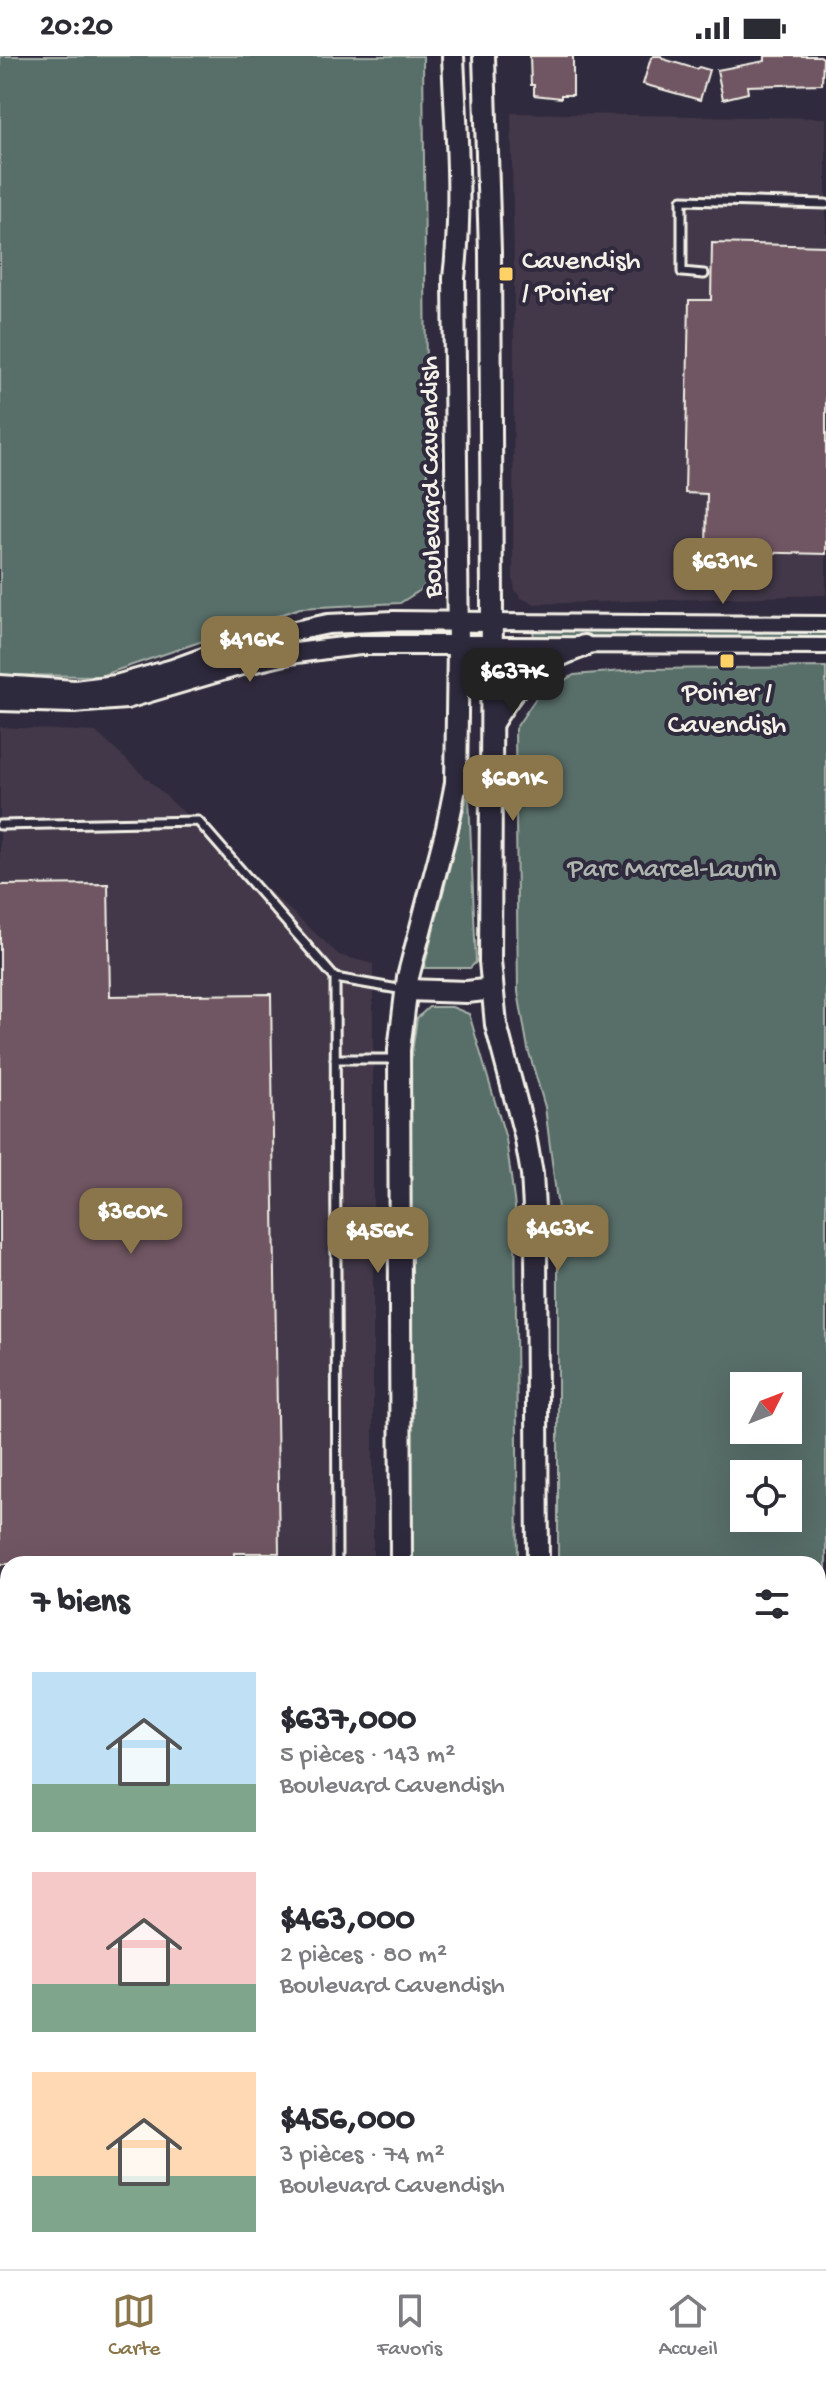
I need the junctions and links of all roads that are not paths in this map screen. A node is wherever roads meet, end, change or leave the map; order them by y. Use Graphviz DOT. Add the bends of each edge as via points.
graph roads {
  1 [pos="453,56"];
  2 [pos="484,56"];
  3 [pos="826,204"];
  4 [pos="490,252"];
  5 [pos="457,253"];
  6 [pos="704,274"];
  7 [pos="458,622"];
  8 [pos="491,622"];
  9 [pos="826,624"];
  10 [pos="458,645"];
  11 [pos="491,645"];
  12 [pos="584,646"];
  13 [pos="826,646"];
  14 [pos="0,685"];
  15 [pos="0,701"];
  16 [pos="491,723"];
  17 [pos="0,825"];
  18 [pos="335,978"];
  19 [pos="492,989"];
  20 [pos="406,990"];
  21 [pos="335,1059"];
  22 [pos="399,1059"];
  23 [pos="337,1556"];
  24 [pos="401,1556"];
  25 [pos="538,1556"];
  1 -- 5 [label="main road, Boulevard Cavendish"];
  2 -- 4 [label="main road"];
  3 -- 6 [label="lane" via="682,200 682,272"];
  4 -- 5 [label="main road"];
  4 -- 8 [label="main road"];
  5 -- 7 [label="main road, Boulevard Cavendish"];
  7 -- 8 [label="street"];
  7 -- 10 [label="main road, Boulevard Cavendish"];
  7 -- 14 [label="street" via="312,626 99,688"];
  8 -- 9 [label="street"];
  8 -- 11 [label="main road"];
  10 -- 11 [label="street"];
  10 -- 15 [label="street" via="360,645 298,652 110,701"];
  10 -- 20 [label="main road, Boulevard Cavendish" via="455,790"];
  11 -- 12 [label="street"];
  11 -- 16 [label="main road"];
  12 -- 13 [label="street"];
  12 -- 16 [label="main road" via="529,673"];
  16 -- 19 [label="main road"];
  17 -- 18 [label="lane" via="198,821"];
  18 -- 20 [label="lane"];
  18 -- 21 [label="lane"];
  19 -- 20 [label="main road"];
  19 -- 25 [label="main road" via="533,1186"];
  20 -- 22 [label="main road, Boulevard Cavendish"];
  21 -- 22 [label="lane"];
  21 -- 23 [label="lane"];
  22 -- 24 [label="main road, Boulevard Cavendish"];
}
